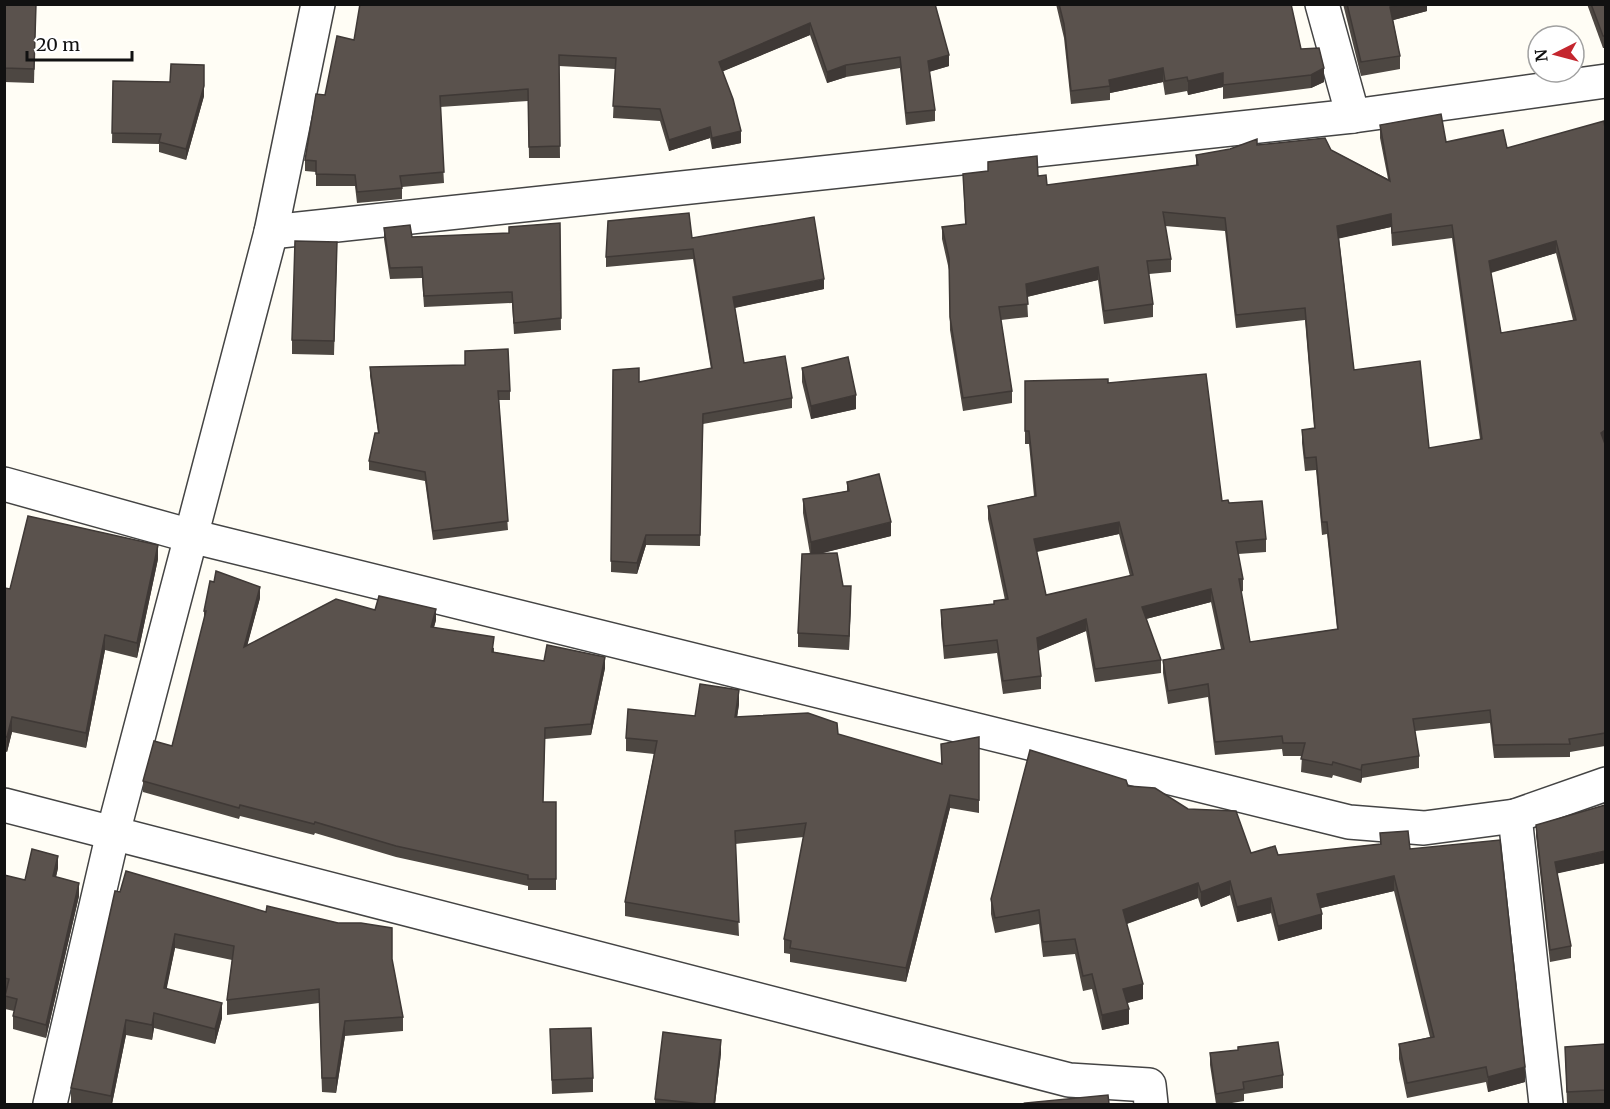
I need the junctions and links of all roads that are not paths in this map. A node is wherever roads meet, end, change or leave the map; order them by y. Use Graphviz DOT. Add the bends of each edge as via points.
graph roads {
  1 [pos="318,4"];
  2 [pos="1322,4"];
  3 [pos="1605,81"];
  4 [pos="1353,116"];
  5 [pos="271,232"];
  6 [pos="4,484"];
  7 [pos="191,536"];
  8 [pos="1605,784"];
  9 [pos="4,805"];
  10 [pos="1515,816"];
  11 [pos="113,833"];
  12 [pos="50,1104"];
  13 [pos="1151,1104"];
  14 [pos="1546,1104"];
  1 -- 5 [label="street"];
  2 -- 4 [label="street"];
  3 -- 4 [label="street"];
  4 -- 5 [label="street"];
  5 -- 7 [label="street"];
  6 -- 7 [label="street"];
  7 -- 10 [label="street" via="1348,822 1424,828"];
  7 -- 11 [label="street"];
  8 -- 10 [label="street"];
  9 -- 11 [label="street"];
  10 -- 14 [label="street"];
  11 -- 12 [label="street"];
  11 -- 13 [label="street" via="1069,1080 1149,1085"];
}
